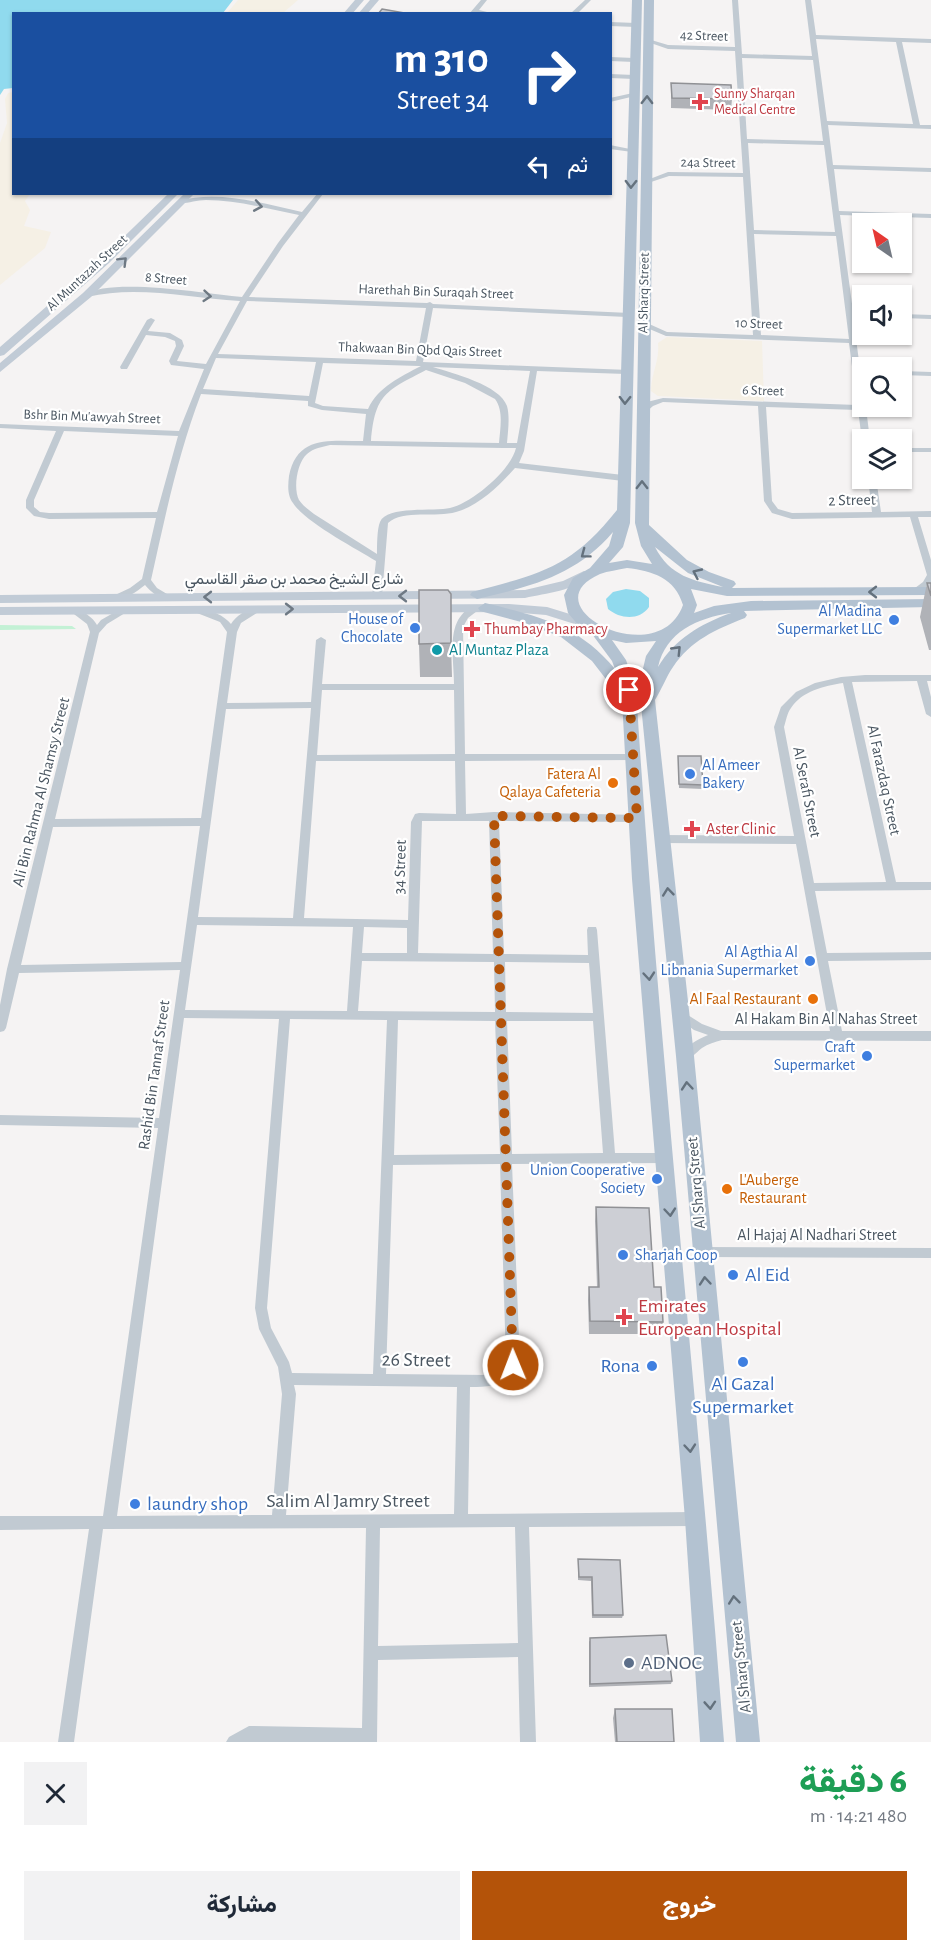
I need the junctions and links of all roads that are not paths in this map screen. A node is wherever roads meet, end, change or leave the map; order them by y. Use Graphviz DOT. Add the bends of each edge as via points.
graph roads {
  1 [pos="360,0"];
  2 [pos="375,0"];
  3 [pos="484,0"];
  4 [pos="588,0"];
  5 [pos="735,0"];
  6 [pos="808,0"];
  7 [pos="637,1"];
  8 [pos="349,12"];
  9 [pos="364,12"];
  10 [pos="473,12"];
  11 [pos="575,12"];
  12 [pos="612,24"];
  13 [pos="636,25"];
  14 [pos="812,37"];
  15 [pos="648,40"];
  16 [pos="899,40"];
  17 [pos="931,41"];
  18 [pos="668,47"];
  19 [pos="738,52"];
  20 [pos="648,53"];
  21 [pos="815,58"];
  22 [pos="612,59"];
  23 [pos="634,60"];
  24 [pos="612,76"];
  25 [pos="634,77"];
  26 [pos="633,95"];
  27 [pos="613,100"];
  28 [pos="633,108"];
  29 [pos="823,123"];
  30 [pos="917,126"];
  31 [pos="931,127"];
  32 [pos="632,130"];
  33 [pos="646,138"];
  34 [pos="744,141"];
  35 [pos="825,143"];
  36 [pos="612,147"];
  37 [pos="632,150"];
  38 [pos="645,165"];
  39 [pos="829,167"];
  40 [pos="931,170"];
  41 [pos="668,174"];
  42 [pos="746,175"];
  43 [pos="645,182"];
  44 [pos="319,195"];
  45 [pos="177,198"];
  46 [pos="835,213"];
  47 [pos="303,214"];
  48 [pos="931,216"];
  49 [pos="750,232"];
  50 [pos="838,234"];
  51 [pos="73,290"];
  52 [pos="87,295"];
  53 [pos="244,299"];
  54 [pos="430,304"];
  55 [pos="848,314"];
  56 [pos="852,314"];
  57 [pos="627,315"];
  58 [pos="912,316"];
  59 [pos="931,317"];
  60 [pos="151,320"];
  61 [pos="644,325"];
  62 [pos="144,333"];
  63 [pos="627,334"];
  64 [pos="666,334"];
  65 [pos="757,337"];
  66 [pos="852,340"];
  67 [pos="643,345"];
  68 [pos="0,353"];
  69 [pos="15,356"];
  70 [pos="214,356"];
  71 [pos="320,360"];
  72 [pos="425,365"];
  73 [pos="124,367"];
  74 [pos="209,367"];
  75 [pos="0,369"];
  76 [pos="534,369"];
  77 [pos="626,372"];
  78 [pos="912,373"];
  79 [pos="931,374"];
  80 [pos="643,389"];
  81 [pos="198,391"];
  82 [pos="311,399"];
  83 [pos="663,400"];
  84 [pos="762,404"];
  85 [pos="852,408"];
  86 [pos="642,411"];
  87 [pos="371,412"];
  88 [pos="0,426"];
  89 [pos="61,429"];
  90 [pos="183,434"];
  91 [pos="367,443"];
  92 [pos="503,446"];
  93 [pos="521,446"];
  94 [pos="912,450"];
  95 [pos="931,450"];
  96 [pos="513,465"];
  97 [pos="623,478"];
  98 [pos="874,489"];
  99 [pos="623,510"];
  100 [pos="877,514"];
  101 [pos="913,514"];
  102 [pos="931,514"];
  103 [pos="160,515"];
  104 [pos="642,523"];
  105 [pos="380,560"];
  106 [pos="590,572"];
  107 [pos="931,575"];
  108 [pos="673,577"];
  109 [pos="146,580"];
  110 [pos="915,591"];
  111 [pos="931,591"];
  112 [pos="377,596"];
  113 [pos="167,597"];
  114 [pos="0,598"];
  115 [pos="116,598"];
  116 [pos="774,598"];
  117 [pos="931,603"];
  118 [pos="479,604"];
  119 [pos="437,608"];
  120 [pos="258,609"];
  121 [pos="125,610"];
  122 [pos="197,610"];
  123 [pos="0,611"];
  124 [pos="75,611"];
  125 [pos="581,622"];
  126 [pos="458,627"];
  127 [pos="676,627"];
  128 [pos="95,632"];
  129 [pos="232,632"];
  130 [pos="599,633"];
  131 [pos="321,640"];
  132 [pos="926,678"];
  133 [pos="847,680"];
  134 [pos="317,687"];
  135 [pos="459,687"];
  136 [pos="639,702"];
  137 [pos="315,705"];
  138 [pos="222,706"];
  139 [pos="931,714"];
  140 [pos="633,757"];
  141 [pos="311,758"];
  142 [pos="460,758"];
  143 [pos="461,816"];
  144 [pos="494,816"];
  145 [pos="637,818"];
  146 [pos="206,822"];
  147 [pos="50,823"];
  148 [pos="662,839"];
  149 [pos="801,840"];
  150 [pos="931,886"];
  151 [pos="810,887"];
  152 [pos="892,887"];
  153 [pos="192,921"];
  154 [pos="298,922"];
  155 [pos="359,923"];
  156 [pos="413,924"];
  157 [pos="592,930"];
  158 [pos="931,956"];
  159 [pos="357,957"];
  160 [pos="411,957"];
  161 [pos="823,957"];
  162 [pos="499,958"];
  163 [pos="594,959"];
  164 [pos="186,966"];
  165 [pos="13,969"];
  166 [pos="179,1014"];
  167 [pos="285,1014"];
  168 [pos="680,1014"];
  169 [pos="352,1015"];
  170 [pos="393,1015"];
  171 [pos="501,1016"];
  172 [pos="599,1017"];
  173 [pos="0,1028"];
  174 [pos="720,1035"];
  175 [pos="837,1036"];
  176 [pos="931,1036"];
  177 [pos="685,1056"];
  178 [pos="0,1120"];
  179 [pos="164,1123"];
  180 [pos="609,1158"];
  181 [pos="666,1158"];
  182 [pos="506,1159"];
  183 [pos="387,1161"];
  184 [pos="702,1252"];
  185 [pos="931,1253"];
  186 [pos="379,1378"];
  187 [pos="288,1379"];
  188 [pos="464,1380"];
  189 [pos="696,1519"];
  190 [pos="461,1520"];
  191 [pos="522,1520"];
  192 [pos="278,1521"];
  193 [pos="373,1521"];
  194 [pos="103,1522"];
  195 [pos="0,1523"];
  196 [pos="526,1650"];
  197 [pos="371,1653"];
  198 [pos="369,1739"];
  199 [pos="66,1742"];
  200 [pos="234,1742"];
  201 [pos="528,1742"];
  202 [pos="712,1742"];
  203 [pos="748,1742"];
  1 -- 8 [label="main road"];
  2 -- 9 [label="main road"];
  3 -- 10 [label="street"];
  4 -- 11 [label="street"];
  5 -- 19 [label="street"];
  6 -- 14 [label="street"];
  7 -- 13 [label="main road, Al Sharq Street"];
  7 -- 15 [label="main road, Al Sharq Street" via="648,19"];
  12 -- 13 [label="street"];
  13 -- 23 [label="main road, Al Sharq Street"];
  14 -- 16 [label="street"];
  14 -- 21 [label="street"];
  15 -- 18 [label="street, 42 Street"];
  15 -- 20 [label="main road, Al Sharq Street"];
  16 -- 17 [label="street"];
  16 -- 30 [label="street"];
  18 -- 19 [label="street, 42 Street"];
  18 -- 20 [label="street, 42 Street"];
  19 -- 21 [label="street, 42 Street"];
  19 -- 34 [label="street"];
  33 -- 20 [label="main road, Al Sharq Street, one-way"];
  21 -- 29 [label="street"];
  22 -- 23 [label="street"];
  23 -- 25 [label="main road, Al Sharq Street"];
  24 -- 25 [label="street"];
  25 -- 26 [label="main road, Al Sharq Street"];
  26 -- 27 [label="street"];
  26 -- 28 [label="main road, Al Sharq Street"];
  27 -- 28 [label="street"];
  28 -- 32 [label="main road, Al Sharq Street"];
  29 -- 30 [label="street"];
  29 -- 35 [label="street"];
  30 -- 31 [label="street"];
  32 -- 33 [label="main road" via="642,129"];
  32 -- 37 [label="main road, Al Sharq Street"];
  33 -- 38 [label="main road, Al Sharq Street"];
  34 -- 35 [label="street"];
  34 -- 42 [label="street"];
  35 -- 39 [label="street"];
  36 -- 37 [label="street"];
  37 -- 57 [label="main road, Al Sharq Street, one-way"];
  38 -- 41 [label="street, 24a Street"];
  38 -- 43 [label="main road, Al Sharq Street"];
  39 -- 40 [label="street"];
  39 -- 46 [label="street"];
  41 -- 42 [label="street, 24a Street"];
  41 -- 43 [label="street, 24a Street"];
  42 -- 49 [label="street"];
  43 -- 61 [label="main road, Al Sharq Street"];
  44 -- 47 [label="street"];
  45 -- 47 [label="street, one-way" via="211,198"];
  45 -- 51 [label="main road, Al Muntazah Street"];
  52 -- 45 [label="main road, Al Muntazah Street, one-way"];
  46 -- 48 [label="street"];
  46 -- 50 [label="street"];
  47 -- 53 [label="street"];
  49 -- 50 [label="street"];
  49 -- 65 [label="street"];
  50 -- 55 [label="street"];
  51 -- 68 [label="main road, Al Muntazah Street"];
  51 -- 69 [label="main road" via="58,311 7,355"];
  52 -- 53 [label="street, 8 Street, one-way" via="112,288"];
  52 -- 69 [label="main road, Al Muntazah Street"];
  53 -- 54 [label="street, Harethah Bin Suraqah Street"];
  53 -- 70 [label="street"];
  54 -- 57 [label="street, Harethah Bin Suraqah Street"];
  54 -- 72 [label="street"];
  55 -- 56 [label="street"];
  55 -- 66 [label="street"];
  57 -- 63 [label="main road, Al Sharq Street"];
  58 -- 59 [label="street"];
  60 -- 62 [label="street"];
  61 -- 64 [label="street, 10 Street"];
  61 -- 67 [label="main road, Al Sharq Street"];
  62 -- 73 [label="street"];
  62 -- 74 [label="street" via="178,340 174,363"];
  63 -- 67 [label="main road" via="631,346"];
  63 -- 77 [label="main road, Al Sharq Street"];
  64 -- 65 [label="street, 10 Street"];
  64 -- 67 [label="street, 10 Street"];
  65 -- 66 [label="street, 10 Street"];
  67 -- 80 [label="main road, Al Sharq Street"];
  69 -- 75 [label="main road, Al Muntazah Street"];
  70 -- 71 [label="street, Thakwaan Bin Qbd Qais Street"];
  70 -- 74 [label="street"];
  71 -- 72 [label="street, Thakwaan Bin Qbd Qais Street"];
  71 -- 82 [label="street"];
  72 -- 76 [label="street, Thakwaan Bin Qbd Qais Street"];
  72 -- 87 [label="street" via="381,394"];
  72 -- 92 [label="street" via="496,396 503,409"];
  74 -- 81 [label="street"];
  76 -- 77 [label="street, Thakwaan Bin Qbd Qais Street"];
  76 -- 93 [label="street"];
  77 -- 97 [label="main road, Al Sharq Street, one-way"];
  78 -- 79 [label="street"];
  80 -- 83 [label="street, 6 Street"];
  80 -- 86 [label="main road, Al Sharq Street"];
  81 -- 82 [label="street"];
  81 -- 90 [label="street"];
  82 -- 87 [label="street" via="317,408"];
  83 -- 84 [label="street, 6 Street"];
  83 -- 86 [label="street, 6 Street"];
  84 -- 85 [label="street, 6 Street"];
  84 -- 100 [label="street, 2 Street" via="768,501 775,511 792,516"];
  104 -- 86 [label="main road, Al Sharq Street, one-way"];
  87 -- 91 [label="street"];
  88 -- 89 [label="street, Bshr Bin Mu'awyah Street"];
  89 -- 90 [label="street, Bshr Bin Mu'awyah Street"];
  89 -- 103 [label="street" via="30,500 32,512 49,516"];
  90 -- 103 [label="street"];
  91 -- 92 [label="street"];
  91 -- 105 [label="street" via="330,443 308,449 300,457 292,494 300,507"];
  92 -- 93 [label="street"];
  93 -- 96 [label="street"];
  94 -- 95 [label="street"];
  96 -- 97 [label="street"];
  96 -- 105 [label="street" via="464,507 443,513 387,517"];
  97 -- 99 [label="main road, Al Sharq Street"];
  98 -- 100 [label="street"];
  99 -- 106 [label="main road, Al Sharq Street" via="616,547"];
  99 -- 118 [label="main road, one-way" via="596,545 566,567"];
  100 -- 101 [label="street, 2 Street"];
  101 -- 102 [label="street, 2 Street"];
  101 -- 107 [label="street"];
  103 -- 109 [label="street"];
  104 -- 108 [label="main road, Al Sharq Street" via="652,555"];
  116 -- 104 [label="main road, one-way" via="699,574 670,556"];
  105 -- 112 [label="street"];
  106 -- 108 [label="main road" via="611,565 635,564"];
  106 -- 118 [label="main road, شارع الشيخ محمد بن صقر القاسمي" via="547,590"];
  106 -- 125 [label="main road" via="576,583 571,593 573,613"];
  107 -- 110 [label="street"];
  108 -- 116 [label="main road" via="700,588"];
  108 -- 127 [label="main road" via="684,587 690,605"];
  109 -- 113 [label="street"];
  109 -- 115 [label="street"];
  110 -- 111 [label="main road"];
  110 -- 116 [label="main road, one-way"];
  112 -- 113 [label="main road, شارع الشيخ محمد بن صقر القاسمي, one-way"];
  118 -- 112 [label="main road, شارع الشيخ محمد بن صقر القاسمي, one-way"];
  113 -- 115 [label="main road, شارع الشيخ محمد بن صقر القاسمي"];
  114 -- 115 [label="main road, شارع الشيخ محمد بن صقر القاسمي"];
  116 -- 117 [label="main road"];
  116 -- 127 [label="main road" via="714,611"];
  136 -- 116 [label="main road, one-way" via="685,642"];
  118 -- 119 [label="main road, شارع الشيخ محمد بن صقر القاسمي"];
  118 -- 125 [label="main road, شارع الشيخ محمد بن صقر القاسمي" via="528,609"];
  118 -- 126 [label="street"];
  118 -- 136 [label="main road" via="544,623 578,640 605,663"];
  120 -- 119 [label="main road, شارع الشيخ محمد بن صقر القاسمي, one-way"];
  119 -- 126 [label="street" via="451,616"];
  120 -- 122 [label="main road, شارع الشيخ محمد بن صقر القاسمي"];
  120 -- 129 [label="street" via="237,621"];
  121 -- 122 [label="main road, شارع الشيخ محمد بن صقر القاسمي"];
  121 -- 124 [label="main road, شارع الشيخ محمد بن صقر القاسمي"];
  121 -- 128 [label="street"];
  122 -- 129 [label="street" via="224,620"];
  123 -- 124 [label="main road, شارع الشيخ محمد بن صقر القاسمي"];
  124 -- 128 [label="street" via="91,622"];
  125 -- 130 [label="main road"];
  126 -- 135 [label="street"];
  127 -- 130 [label="main road" via="658,636 628,639"];
  127 -- 136 [label="main road, Al Sharq Street" via="660,643"];
  128 -- 147 [label="street, Ali Bin Rahma Al Shamsy Street"];
  129 -- 138 [label="street, Rashid Bin Tannaf Street"];
  130 -- 136 [label="main road, Al Sharq Street"];
  131 -- 134 [label="street"];
  132 -- 133 [label="street, Al Serafi Street"];
  132 -- 139 [label="street"];
  133 -- 149 [label="street, Al Serafi Street" via="804,690 793,697 781,716 779,727"];
  133 -- 152 [label="street, Al Farazdaq Street"];
  134 -- 135 [label="street"];
  134 -- 137 [label="street"];
  135 -- 142 [label="street"];
  136 -- 140 [label="main road, Al Sharq Street"];
  136 -- 148 [label="main road, Al Sharq Street"];
  137 -- 138 [label="street"];
  137 -- 141 [label="street"];
  138 -- 146 [label="street, Rashid Bin Tannaf Street"];
  140 -- 142 [label="street"];
  140 -- 145 [label="main road, Al Sharq Street"];
  141 -- 142 [label="street"];
  141 -- 154 [label="street"];
  142 -- 143 [label="street"];
  143 -- 144 [label="street, 34 Street"];
  143 -- 156 [label="street, 34 Street" via="423,815 417,819"];
  144 -- 145 [label="street, 34 Street"];
  144 -- 162 [label="street, 26 Street"];
  145 -- 181 [label="main road, Al Sharq Street, one-way"];
  146 -- 147 [label="street"];
  146 -- 153 [label="street, Rashid Bin Tannaf Street"];
  147 -- 165 [label="street, Ali Bin Rahma Al Shamsy Street"];
  148 -- 149 [label="street"];
  168 -- 148 [label="main road, Al Sharq Street, one-way"];
  149 -- 151 [label="street, Al Serafi Street"];
  150 -- 152 [label="street"];
  151 -- 152 [label="street"];
  151 -- 161 [label="street, Al Serafi Street"];
  153 -- 154 [label="street"];
  153 -- 164 [label="street, Rashid Bin Tannaf Street"];
  154 -- 155 [label="street"];
  155 -- 156 [label="street"];
  155 -- 159 [label="street"];
  156 -- 160 [label="street, 34 Street"];
  157 -- 163 [label="street"];
  158 -- 161 [label="street"];
  159 -- 160 [label="street"];
  159 -- 169 [label="street"];
  160 -- 162 [label="street"];
  161 -- 175 [label="street, Al Serafi Street"];
  162 -- 163 [label="street"];
  162 -- 171 [label="street, 26 Street"];
  163 -- 172 [label="street"];
  164 -- 165 [label="street"];
  164 -- 166 [label="street, Rashid Bin Tannaf Street"];
  165 -- 173 [label="street, Ali Bin Rahma Al Shamsy Street"];
  166 -- 167 [label="street"];
  166 -- 179 [label="street, Rashid Bin Tannaf Street"];
  167 -- 169 [label="street"];
  167 -- 187 [label="street" via="261,1308 265,1329"];
  168 -- 174 [label="street, Al Hakam Bin Al Nahas Street"];
  168 -- 177 [label="main road, Al Sharq Street"];
  169 -- 170 [label="street"];
  170 -- 171 [label="street"];
  170 -- 183 [label="street"];
  171 -- 172 [label="street"];
  171 -- 182 [label="street, 26 Street"];
  172 -- 180 [label="street"];
  174 -- 175 [label="street, Al Hakam Bin Al Nahas Street"];
  174 -- 177 [label="street, Al Hakam Bin Al Nahas Street" via="700,1043"];
  175 -- 176 [label="street, Al Hakam Bin Al Nahas Street"];
  184 -- 177 [label="main road, Al Sharq Street, one-way"];
  178 -- 179 [label="street"];
  179 -- 194 [label="street, Rashid Bin Tannaf Street"];
  180 -- 181 [label="street"];
  180 -- 182 [label="street"];
  181 -- 189 [label="main road, Al Sharq Street, one-way"];
  182 -- 183 [label="street"];
  182 -- 188 [label="street, 26 Street" via="513,1365 497,1380"];
  183 -- 186 [label="street"];
  184 -- 185 [label="street, Al Hajaj Al Nadhari Street"];
  203 -- 184 [label="main road, Al Sharq Street, one-way"];
  186 -- 187 [label="street, 26 Street"];
  186 -- 188 [label="street, 26 Street"];
  187 -- 192 [label="street" via="289,1408"];
  188 -- 190 [label="street"];
  189 -- 191 [label="street, Salim Al Jamry Street"];
  189 -- 202 [label="main road, Al Sharq Street, one-way"];
  190 -- 191 [label="street, Salim Al Jamry Street"];
  190 -- 193 [label="street, Salim Al Jamry Street"];
  191 -- 196 [label="street"];
  192 -- 193 [label="street, Salim Al Jamry Street"];
  192 -- 194 [label="street, Salim Al Jamry Street"];
  193 -- 197 [label="street"];
  194 -- 195 [label="street, Salim Al Jamry Street"];
  194 -- 199 [label="street, Rashid Bin Tannaf Street"];
  196 -- 197 [label="street"];
  196 -- 201 [label="street"];
  197 -- 198 [label="street"];
  198 -- 200 [label="street" via="249,1734"];
}
